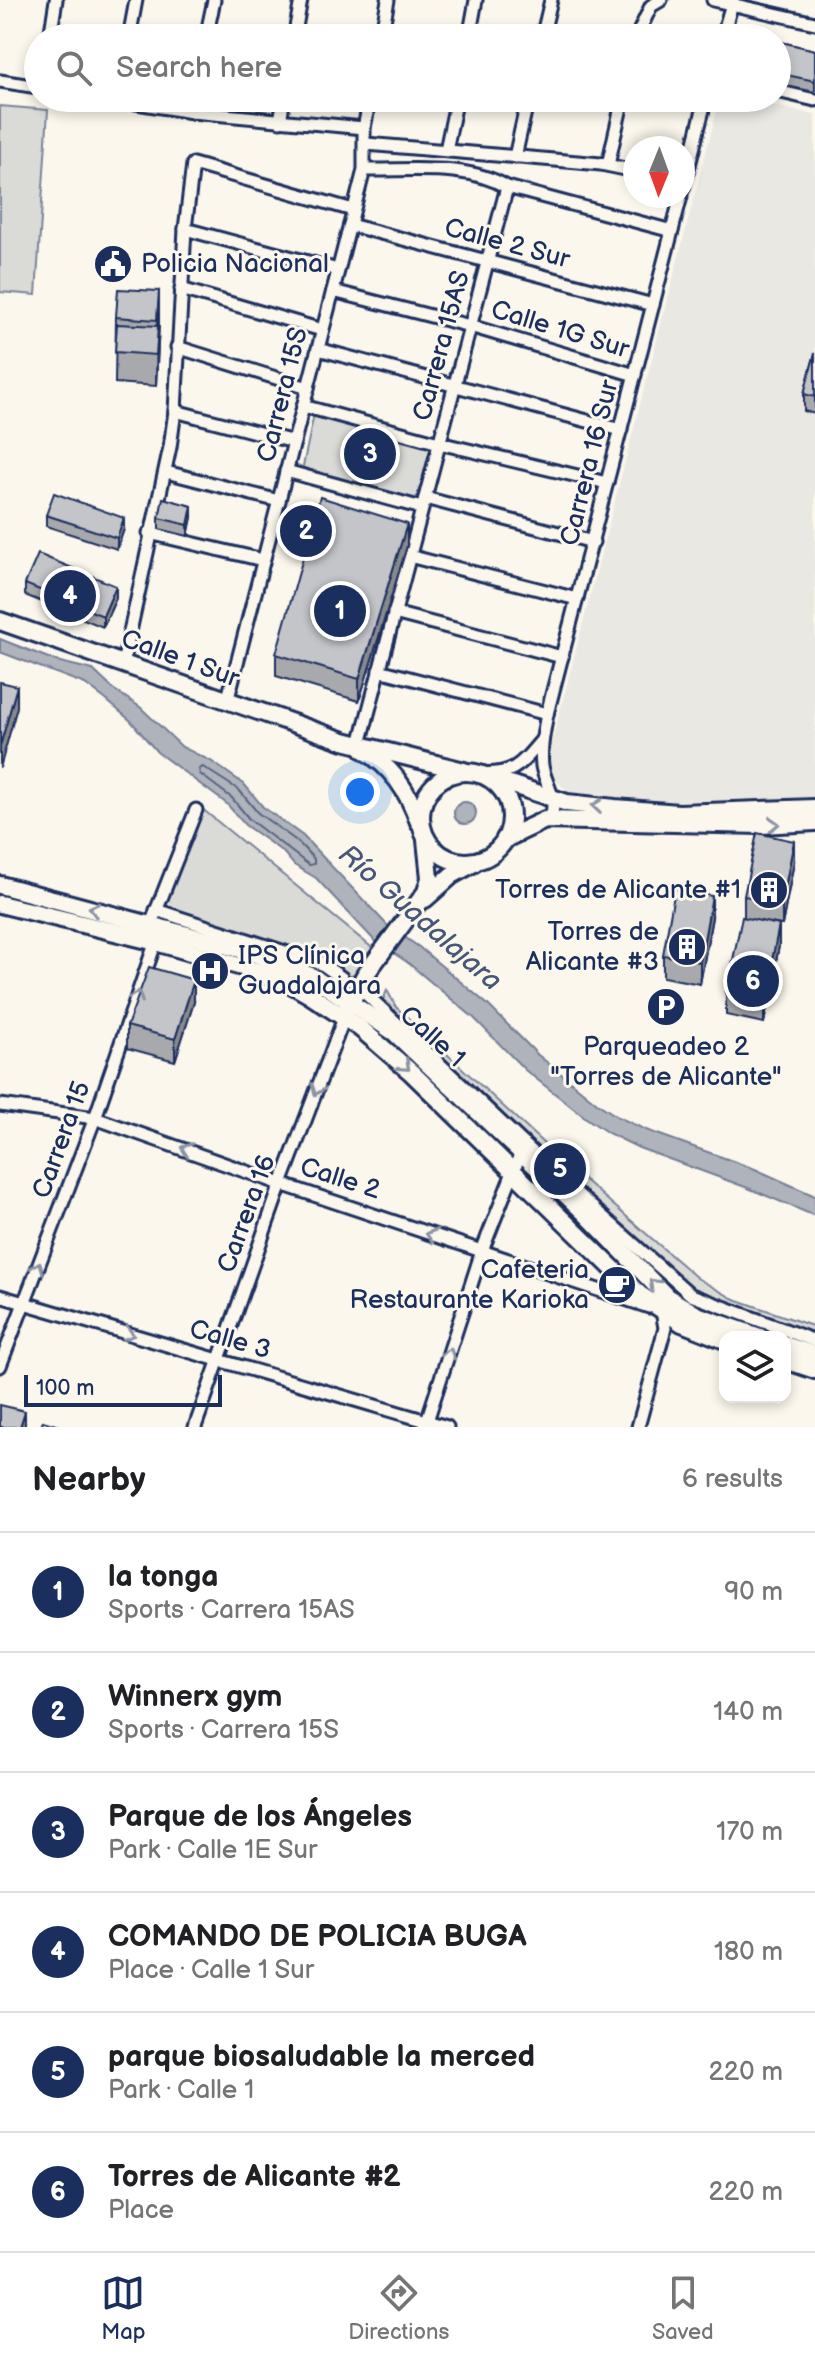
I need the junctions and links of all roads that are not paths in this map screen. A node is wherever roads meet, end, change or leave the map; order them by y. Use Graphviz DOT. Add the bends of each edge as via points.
graph roads {
  1 [pos="56,0"];
  2 [pos="136,0"];
  3 [pos="214,0"];
  4 [pos="301,0"];
  5 [pos="388,0"];
  6 [pos="476,0"];
  7 [pos="551,0"];
  8 [pos="661,0"];
  9 [pos="713,0"];
  10 [pos="732,2"];
  11 [pos="815,23"];
  12 [pos="52,24"];
  13 [pos="132,24"];
  14 [pos="209,24"];
  15 [pos="297,24"];
  16 [pos="384,24"];
  17 [pos="472,24"];
  18 [pos="545,24"];
  19 [pos="643,24"];
  20 [pos="726,24"];
  21 [pos="0,81"];
  22 [pos="24,85"];
  23 [pos="791,94"];
  24 [pos="815,100"];
  25 [pos="192,112"];
  26 [pos="282,112"];
  27 [pos="367,112"];
  28 [pos="454,112"];
  29 [pos="525,112"];
  30 [pos="620,112"];
  31 [pos="702,112"];
  32 [pos="280,121"];
  33 [pos="364,128"];
  34 [pos="695,141"];
  35 [pos="366,144"];
  36 [pos="446,150"];
  37 [pos="515,157"];
  38 [pos="608,165"];
  39 [pos="623,168"];
  40 [pos="364,170"];
  41 [pos="507,187"];
  42 [pos="678,208"];
  43 [pos="353,210"];
  44 [pos="350,225"];
  45 [pos="185,229"];
  46 [pos="672,231"];
  47 [pos="487,261"];
  48 [pos="338,270"];
  49 [pos="181,289"];
  50 [pos="333,291"];
  51 [pos="653,305"];
  52 [pos="470,326"];
  53 [pos="322,330"];
  54 [pos="177,347"];
  55 [pos="318,349"];
  56 [pos="635,375"];
  57 [pos="455,384"];
  58 [pos="308,388"];
  59 [pos="303,406"];
  60 [pos="175,411"];
  61 [pos="621,430"];
  62 [pos="294,442"];
  63 [pos="439,443"];
  64 [pos="286,471"];
  65 [pos="166,472"];
  66 [pos="607,483"];
  67 [pos="279,501"];
  68 [pos="423,503"];
  69 [pos="149,533"];
  70 [pos="593,542"];
  71 [pos="409,556"];
  72 [pos="263,560"];
  73 [pos="577,599"];
  74 [pos="394,613"];
  75 [pos="0,621"];
  76 [pos="562,657"];
  77 [pos="123,664"];
  78 [pos="379,670"];
  79 [pos="227,702"];
  80 [pos="547,714"];
  81 [pos="542,740"];
  82 [pos="354,744"];
  83 [pos="476,774"];
  84 [pos="554,799"];
  85 [pos="815,808"];
  86 [pos="196,810"];
  87 [pos="545,820"];
  88 [pos="815,822"];
  89 [pos="424,833"];
  90 [pos="505,839"];
  91 [pos="484,858"];
  92 [pos="0,885"];
  93 [pos="0,904"];
  94 [pos="418,905"];
  95 [pos="156,926"];
  96 [pos="366,974"];
  97 [pos="313,977"];
  98 [pos="342,978"];
  99 [pos="366,994"];
  100 [pos="347,1009"];
  101 [pos="376,1019"];
  102 [pos="0,1105"];
  103 [pos="95,1118"];
  104 [pos="521,1152"];
  105 [pos="513,1170"];
  106 [pos="281,1184"];
  107 [pos="482,1251"];
  108 [pos="0,1296"];
  109 [pos="24,1303"];
  110 [pos="662,1311"];
  111 [pos="720,1324"];
  112 [pos="742,1331"];
  113 [pos="719,1338"];
  114 [pos="815,1341"];
  115 [pos="791,1347"];
  116 [pos="815,1355"];
  117 [pos="220,1360"];
  118 [pos="791,1362"];
  119 [pos="0,1366"];
  120 [pos="815,1370"];
  121 [pos="426,1423"];
  122 [pos="195,1427"];
  123 [pos="447,1427"];
  124 [pos="638,1427"];
  1 -- 12 [label="street"];
  2 -- 13 [label="street"];
  3 -- 14 [label="street"];
  4 -- 15 [label="street"];
  5 -- 16 [label="street"];
  6 -- 17 [label="street"];
  7 -- 18 [label="street"];
  8 -- 19 [label="street" via="651,6"];
  9 -- 10 [label="street"];
  10 -- 11 [label="street"];
  10 -- 20 [label="street"];
  21 -- 22 [label="street"];
  23 -- 24 [label="street"];
  25 -- 32 [label="street"];
  26 -- 32 [label="street"];
  27 -- 33 [label="street, Carrera 15S"];
  28 -- 36 [label="street"];
  29 -- 37 [label="street"];
  30 -- 38 [label="street"];
  31 -- 34 [label="street, Carrera 16 Sur"];
  32 -- 33 [label="street"];
  33 -- 35 [label="street, Carrera 15S"];
  35 -- 36 [label="street"];
  35 -- 40 [label="street, Carrera 15S"];
  36 -- 37 [label="street"];
  37 -- 38 [label="street"];
  38 -- 39 [label="street"];
  40 -- 41 [label="street" via="468,173"];
  40 -- 43 [label="street, Carrera 15S"];
  41 -- 46 [label="street"];
  41 -- 47 [label="street, Carrera 15AS"];
  42 -- 46 [label="street, Carrera 16 Sur"];
  43 -- 44 [label="street, Carrera 15S"];
  43 -- 45 [label="street" via="193,164"];
  44 -- 47 [label="street, Calle 2 Sur"];
  44 -- 48 [label="street, Carrera 15S"];
  45 -- 48 [label="street"];
  45 -- 49 [label="street"];
  46 -- 51 [label="street, Carrera 16 Sur"];
  47 -- 51 [label="street, Calle 2 Sur"];
  47 -- 52 [label="street, Carrera 15AS"];
  48 -- 50 [label="street, Carrera 15S"];
  49 -- 53 [label="street"];
  49 -- 54 [label="street"];
  50 -- 52 [label="street, Calle 1G Sur"];
  50 -- 53 [label="street, Carrera 15S"];
  51 -- 56 [label="street, Carrera 16 Sur"];
  52 -- 56 [label="street, Calle 1G Sur"];
  52 -- 57 [label="street, Carrera 15AS"];
  53 -- 55 [label="street, Carrera 15S"];
  54 -- 58 [label="street"];
  54 -- 60 [label="street"];
  55 -- 57 [label="street"];
  55 -- 58 [label="street, Carrera 15S"];
  56 -- 61 [label="street, Carrera 16 Sur"];
  57 -- 61 [label="street"];
  57 -- 63 [label="street, Carrera 15AS"];
  58 -- 59 [label="street, Carrera 15S"];
  59 -- 62 [label="street, Carrera 15S"];
  59 -- 63 [label="street"];
  60 -- 62 [label="street"];
  60 -- 65 [label="street"];
  61 -- 66 [label="street, Carrera 16 Sur"];
  62 -- 64 [label="street, Carrera 15S"];
  63 -- 66 [label="street"];
  63 -- 68 [label="street, Carrera 15AS"];
  64 -- 67 [label="street, Carrera 15S"];
  64 -- 68 [label="street"];
  65 -- 67 [label="street"];
  65 -- 69 [label="street"];
  66 -- 70 [label="street, Carrera 16 Sur"];
  67 -- 72 [label="street, Carrera 15S"];
  68 -- 70 [label="street"];
  68 -- 71 [label="street, Carrera 15AS"];
  69 -- 72 [label="street"];
  69 -- 77 [label="street"];
  70 -- 73 [label="street, Carrera 16 Sur"];
  71 -- 73 [label="street"];
  71 -- 74 [label="street, Carrera 15AS"];
  72 -- 79 [label="street, Carrera 15S"];
  73 -- 76 [label="street, Carrera 16 Sur"];
  74 -- 76 [label="street"];
  74 -- 78 [label="street, Carrera 15AS"];
  75 -- 77 [label="main road, Calle 1 Sur"];
  76 -- 80 [label="street, Carrera 16 Sur"];
  77 -- 79 [label="main road, Calle 1 Sur"];
  78 -- 80 [label="street"];
  78 -- 82 [label="street, Carrera 15AS"];
  79 -- 82 [label="main road, Calle 1 Sur"];
  80 -- 81 [label="street, Carrera 16 Sur"];
  81 -- 83 [label="street" via="519,766 496,775"];
  81 -- 84 [label="street, Carrera 16 Sur" via="544,774"];
  82 -- 83 [label="main road, Calle 1 Sur"];
  82 -- 89 [label="main road, Calle 1 Sur" via="401,783"];
  83 -- 84 [label="main road, Calle 1 Sur"];
  83 -- 89 [label="main road" via="451,774 431,787 420,812"];
  83 -- 90 [label="main road" via="507,796 511,811"];
  85 -- 84 [label="main road, Calle 1 Sur, one-way" via="679,813"];
  84 -- 87 [label="street"];
  86 -- 95 [label="street, Carrera 15"];
  87 -- 88 [label="main road, one-way"];
  87 -- 90 [label="main road"];
  89 -- 91 [label="main road" via="447,858"];
  89 -- 94 [label="main road" via="430,878"];
  90 -- 91 [label="main road"];
  91 -- 94 [label="main road" via="452,875"];
  95 -- 92 [label="main road, Calle 1, one-way"];
  93 -- 95 [label="main road, Calle 1"];
  94 -- 96 [label="main road"];
  95 -- 97 [label="main road, Calle 1" via="251,952"];
  95 -- 98 [label="street" via="322,964"];
  95 -- 100 [label="main road, Calle 1"];
  103 -- 95 [label="street, Carrera 15, one-way"];
  96 -- 97 [label="main road" via="333,985"];
  96 -- 99 [label="main road"];
  96 -- 100 [label="main road"];
  97 -- 100 [label="main road, Calle 1"];
  99 -- 101 [label="main road"];
  99 -- 114 [label="street" via="691,1295"];
  100 -- 101 [label="main road, Calle 1"];
  100 -- 105 [label="main road, Calle 1, one-way"];
  100 -- 106 [label="street, Carrera 16, one-way"];
  101 -- 104 [label="main road, Calle 1"];
  102 -- 103 [label="street, Calle 2"];
  106 -- 103 [label="street, Calle 2, one-way"];
  109 -- 103 [label="street, Carrera 15, one-way"];
  104 -- 105 [label="street"];
  111 -- 104 [label="main road, Calle 1, one-way" via="667,1297"];
  105 -- 107 [label="street"];
  105 -- 110 [label="main road, Calle 1"];
  107 -- 106 [label="street, Calle 2, one-way"];
  106 -- 117 [label="street, Carrera 16"];
  107 -- 110 [label="street, Calle 2"];
  121 -- 107 [label="street, one-way"];
  108 -- 109 [label="street, Calle 3"];
  109 -- 117 [label="street, Calle 3, one-way"];
  109 -- 119 [label="street, Carrera 15"];
  110 -- 111 [label="street, Calle 2"];
  110 -- 113 [label="main road, Calle 2"];
  110 -- 124 [label="street" via="665,1328"];
  111 -- 112 [label="main road, Calle 2"];
  115 -- 116 [label="main road"];
  117 -- 121 [label="street, Calle 3"];
  117 -- 122 [label="street, Carrera 16"];
  118 -- 120 [label="main road"];
  121 -- 123 [label="street, Calle 3"];
}
